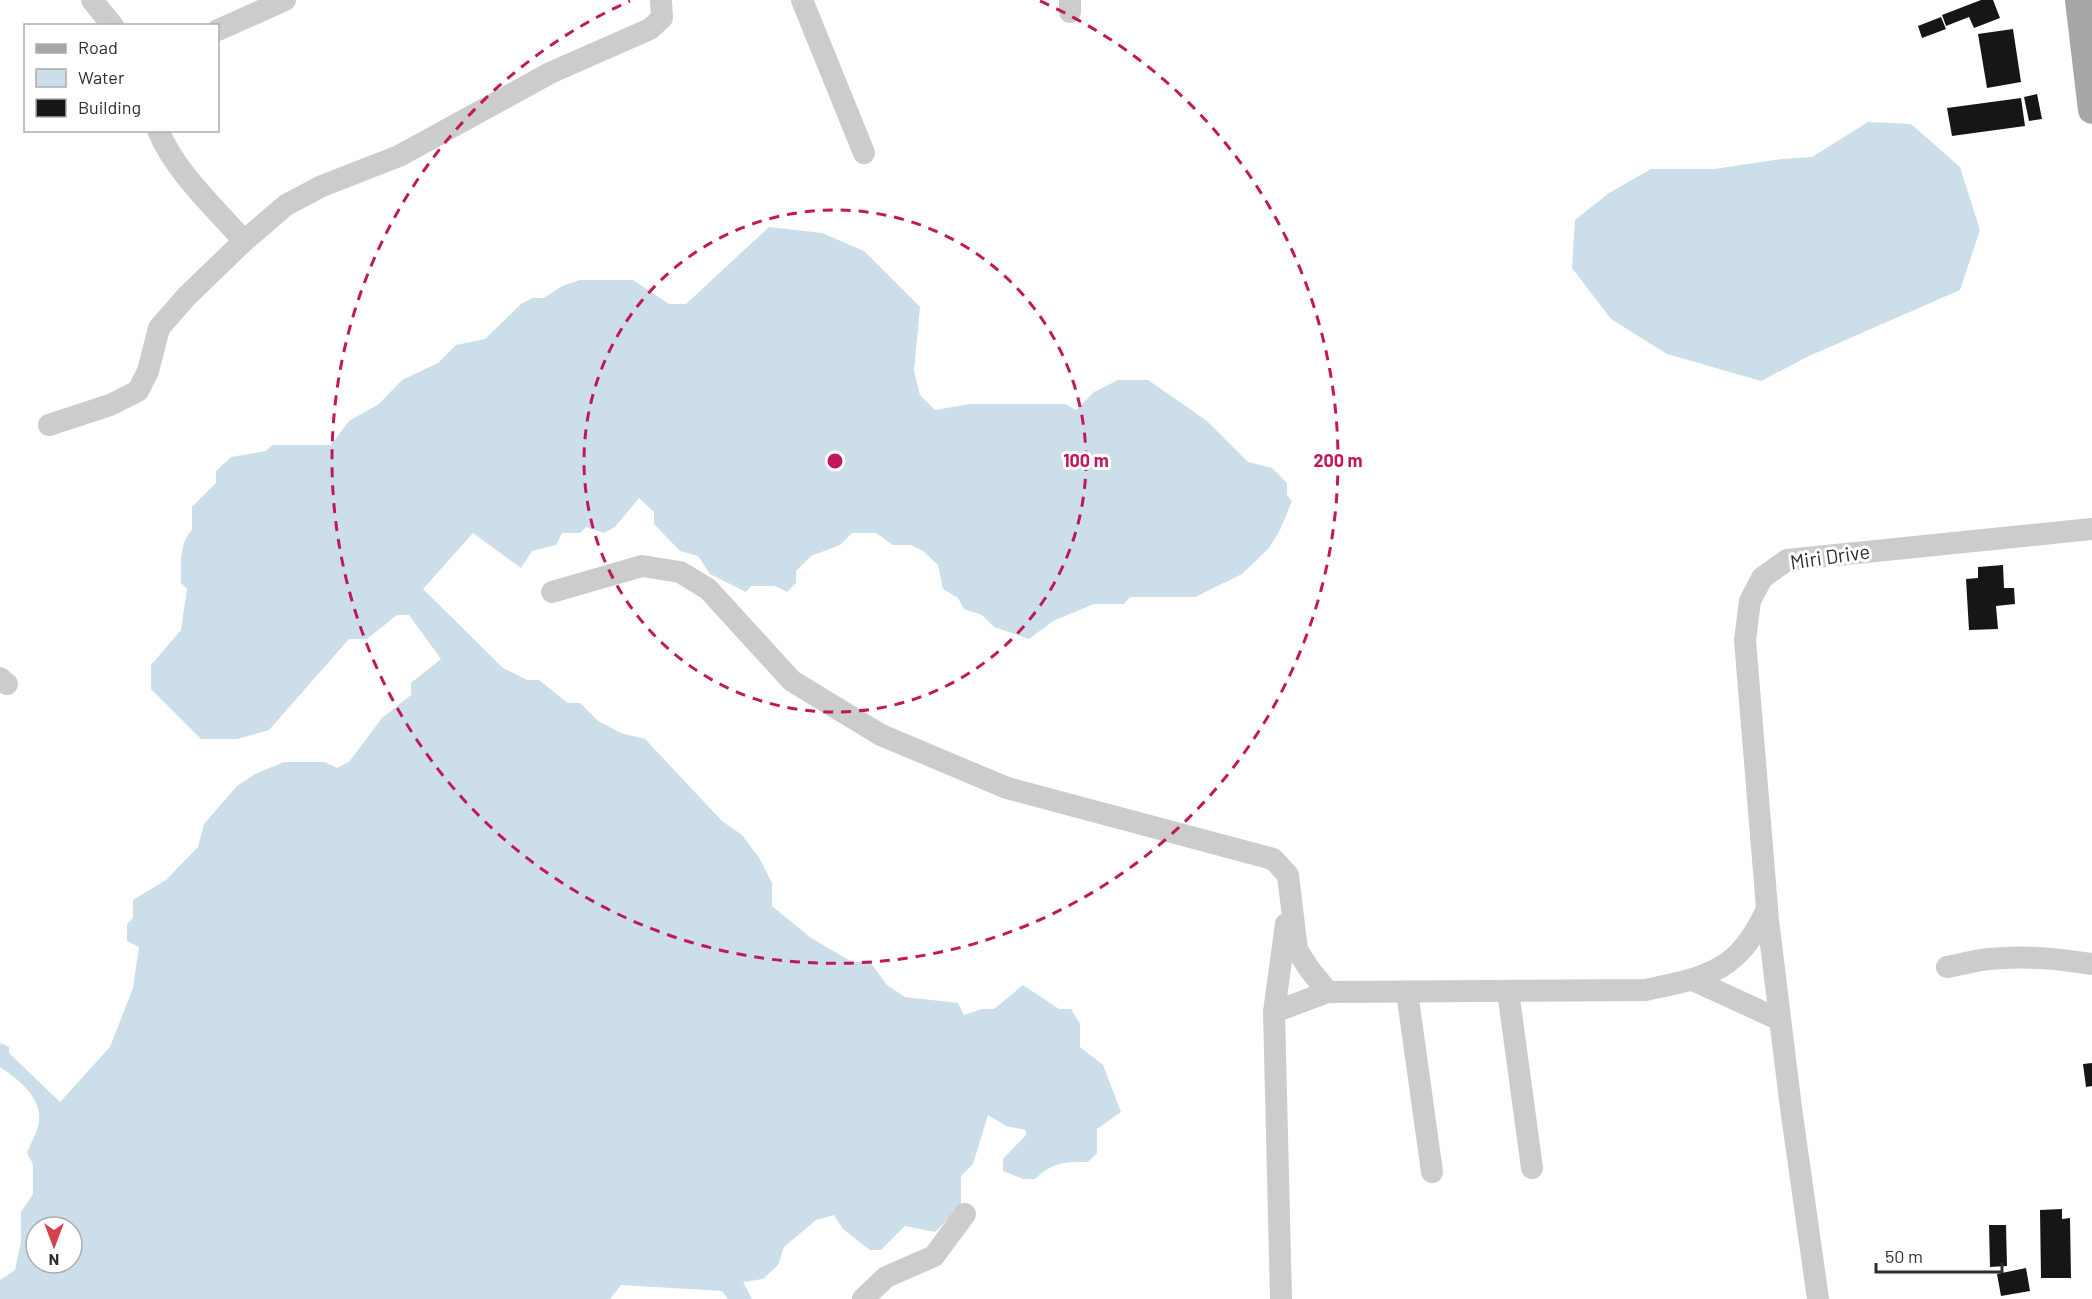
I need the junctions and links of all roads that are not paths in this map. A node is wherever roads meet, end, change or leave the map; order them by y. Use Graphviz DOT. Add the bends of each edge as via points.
graph roads {
  1 [pos="92,0"];
  2 [pos="285,0"];
  3 [pos="661,0"];
  4 [pos="802,0"];
  5 [pos="2079,0"];
  6 [pos="111,24"];
  7 [pos="219,30"];
  8 [pos="2092,110"];
  9 [pos="159,132"];
  10 [pos="864,153"];
  11 [pos="244,242"];
  12 [pos="49,425"];
  13 [pos="2092,529"];
  14 [pos="552,592"];
  15 [pos="1290,901"];
  16 [pos="1768,908"];
  17 [pos="2092,964"];
  18 [pos="1947,967"];
  19 [pos="1693,980"];
  20 [pos="1508,991"];
  21 [pos="1328,992"];
  22 [pos="1407,992"];
  23 [pos="1274,1012"];
  24 [pos="1780,1020"];
  25 [pos="1532,1167"];
  26 [pos="1432,1172"];
  27 [pos="965,1214"];
  28 [pos="863,1299"];
  29 [pos="1281,1299"];
  30 [pos="1818,1299"];
  1 -- 6 [label="street"];
  2 -- 7 [label="street"];
  3 -- 11 [label="street" via="662,18 650,29 550,73 399,156 322,186 286,205"];
  4 -- 10 [label="street"];
  5 -- 8 [label="main road"];
  9 -- 11 [label="street" via="178,165"];
  11 -- 12 [label="street" via="159,328 148,371 138,391 110,405"];
  13 -- 16 [label="street, Miri Drive" via="1787,560 1762,578 1750,601 1745,640"];
  14 -- 15 [label="street" via="642,566 680,572 708,590 792,681 881,735 1007,788 1273,859 1288,875"];
  15 -- 21 [label="street" via="1297,950"];
  15 -- 23 [label="street"];
  16 -- 19 [label="street" via="1747,946 1723,967"];
  16 -- 24 [label="street, Miri Drive"];
  17 -- 18 [label="street" via="2021,957"];
  19 -- 20 [label="street" via="1645,990"];
  19 -- 24 [label="street"];
  20 -- 22 [label="street"];
  20 -- 25 [label="street"];
  21 -- 22 [label="street"];
  21 -- 23 [label="street"];
  22 -- 26 [label="street"];
  23 -- 29 [label="street"];
  24 -- 30 [label="street, Miri Drive"];
  27 -- 28 [label="street" via="934,1256 886,1277"];
}
